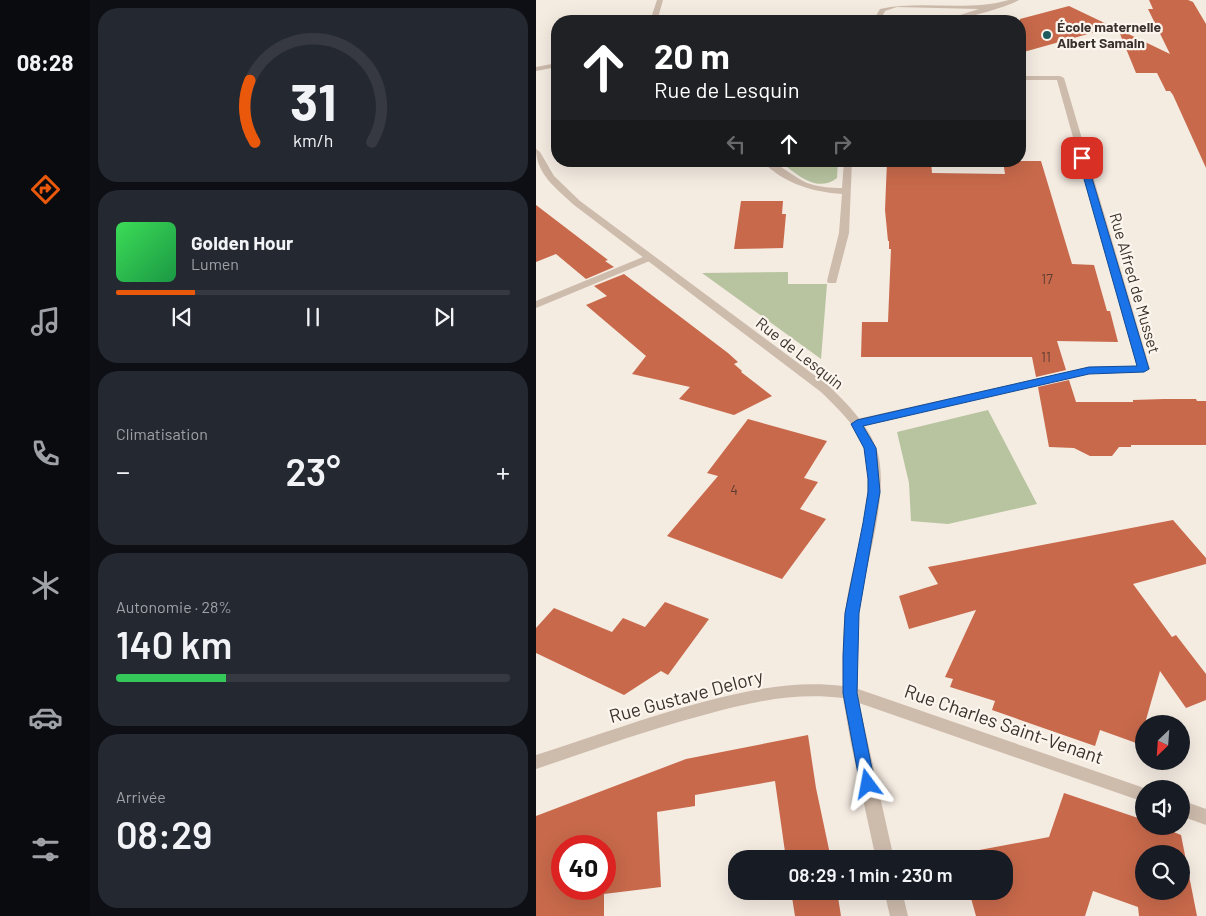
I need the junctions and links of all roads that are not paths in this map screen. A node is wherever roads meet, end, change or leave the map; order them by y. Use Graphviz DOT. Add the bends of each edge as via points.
graph roads {
  1 [pos="660,0"];
  2 [pos="1016,0"];
  3 [pos="997,7"];
  4 [pos="655,15"];
  5 [pos="880,15"];
  6 [pos="967,15"];
  7 [pos="551,66"];
  8 [pos="536,69"];
  9 [pos="1026,78"];
  10 [pos="536,152"];
  11 [pos="775,167"];
  12 [pos="848,167"];
  13 [pos="846,190"];
  14 [pos="648,258"];
  15 [pos="832,280"];
  16 [pos="536,305"];
  17 [pos="857,424"];
  18 [pos="850,693"];
  19 [pos="536,762"];
  20 [pos="1135,792"];
  21 [pos="1190,811"];
  22 [pos="1206,817"];
  23 [pos="883,850"];
  24 [pos="895,900"];
  25 [pos="899,916"];
  1 -- 4 [label="street"];
  2 -- 3 [label="street"];
  3 -- 5 [label="street" via="896,5 882,10"];
  3 -- 6 [label="street"];
  7 -- 8 [label="street"];
  9 -- 17 [label="street, Rue Alfred de Musset" via="1060,78 1144,369 1089,370"];
  10 -- 14 [label="street, Rue de Lesquin" via="550,177 566,194"];
  11 -- 13 [label="street" via="815,190"];
  12 -- 13 [label="street"];
  13 -- 15 [label="street" via="844,233"];
  14 -- 16 [label="street"];
  14 -- 17 [label="street, Rue de Lesquin" via="825,389"];
  17 -- 18 [label="street, Rue de Lesquin" via="870,448 874,492 852,613"];
  18 -- 19 [label="street, Rue Gustave Delory" via="819,689 750,696 671,716"];
  18 -- 20 [label="street, Rue Charles Saint-Venant"];
  18 -- 23 [label="street, Rue de Lesquin" via="858,744"];
  21 -- 22 [label="street"];
  24 -- 25 [label="street"];
}
